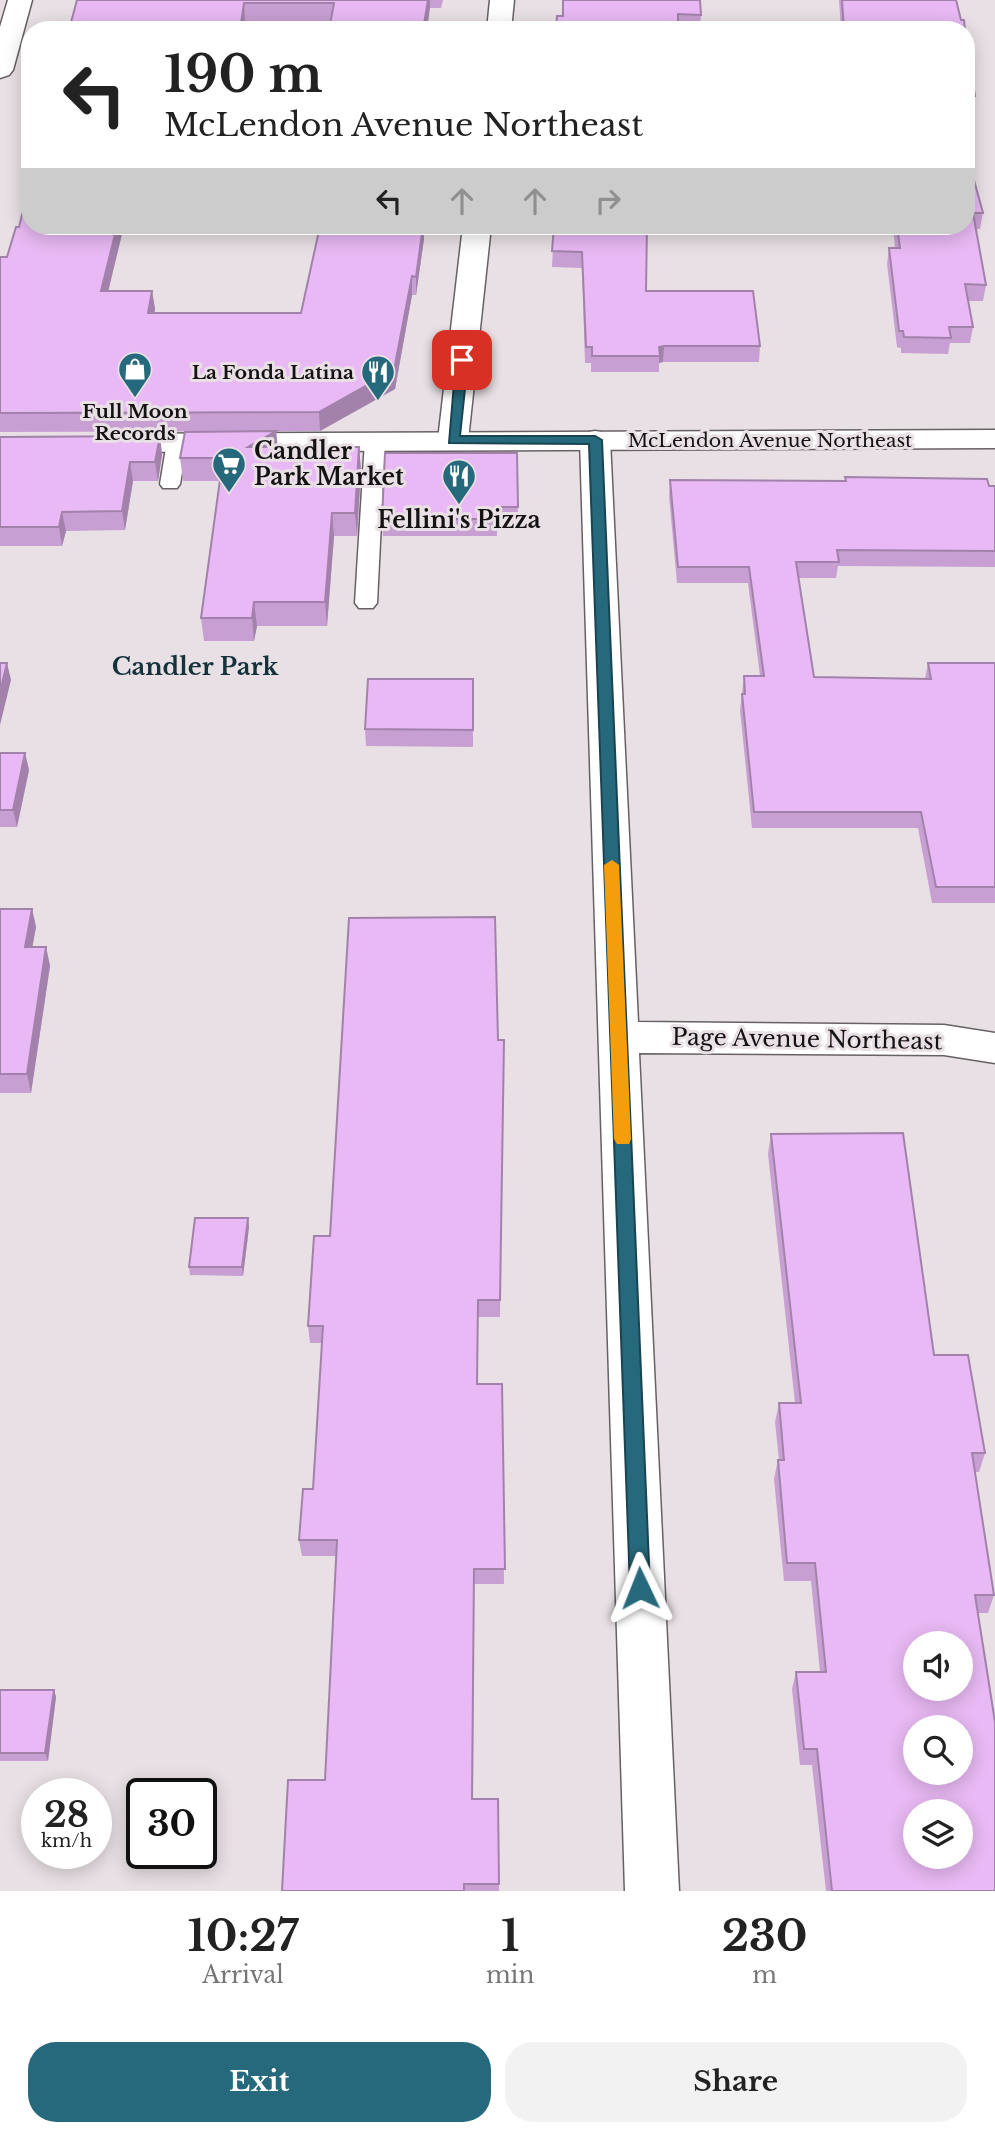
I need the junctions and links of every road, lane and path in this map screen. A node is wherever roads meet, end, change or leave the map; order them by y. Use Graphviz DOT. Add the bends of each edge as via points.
graph roads {
  1 [pos="20,0"];
  2 [pos="502,0"];
  3 [pos="500,21"];
  4 [pos="0,70"];
  5 [pos="476,235"];
  6 [pos="995,439"];
  7 [pos="453,440"];
  8 [pos="595,440"];
  9 [pos="375,441"];
  10 [pos="177,442"];
  11 [pos="82,443"];
  12 [pos="170,484"];
  13 [pos="366,603"];
  14 [pos="619,1037"];
  15 [pos="995,1048"];
  16 [pos="652,1891"];
  1 -- 4 [label="street"];
  2 -- 3 [label="street"];
  5 -- 7 [label="street"];
  6 -- 8 [label="street, McLendon Avenue Northeast"];
  7 -- 8 [label="street, McLendon Avenue Northeast"];
  7 -- 9 [label="street, McLendon Avenue Northeast"];
  8 -- 14 [label="street"];
  9 -- 10 [label="street, McLendon Avenue Northeast"];
  9 -- 13 [label="lane"];
  10 -- 11 [label="street, McLendon Avenue Northeast"];
  10 -- 12 [label="lane"];
  14 -- 15 [label="street, Page Avenue Northeast" via="944,1040"];
  14 -- 16 [label="street"];
}
